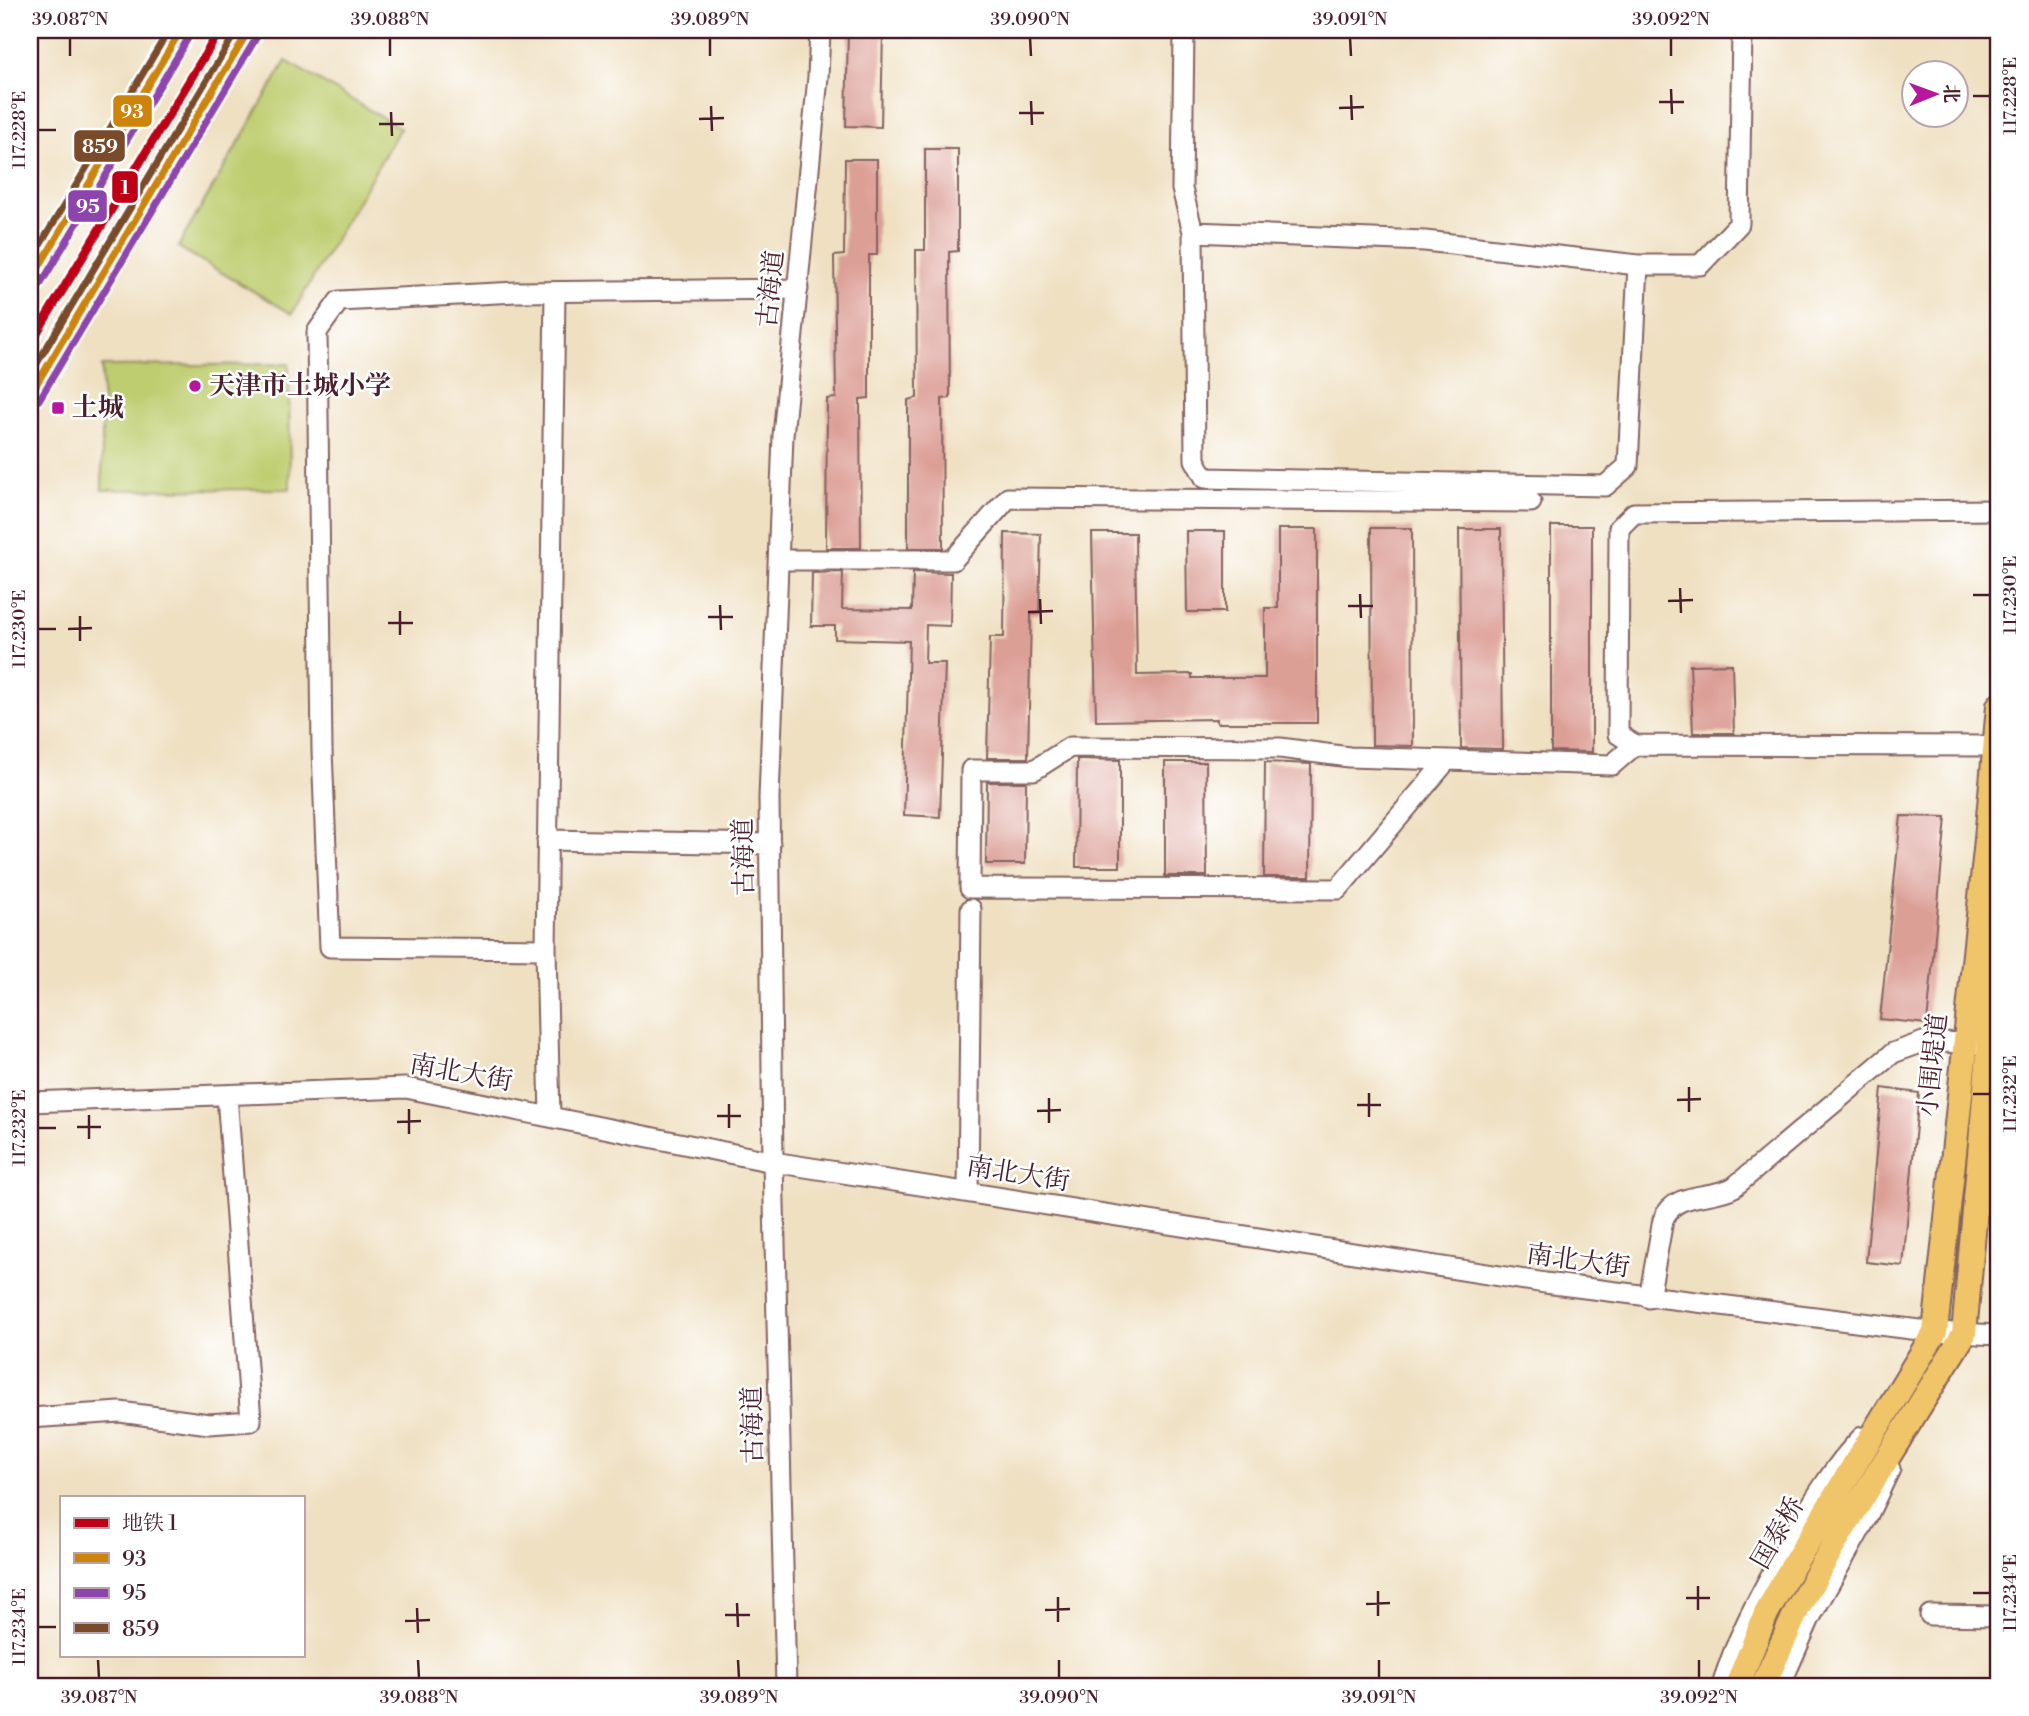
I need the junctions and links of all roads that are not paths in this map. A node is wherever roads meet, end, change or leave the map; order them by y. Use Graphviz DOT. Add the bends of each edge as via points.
graph roads {
  1 [pos="181,30"];
  2 [pos="249,30"];
  3 [pos="820,30"];
  4 [pos="1184,30"];
  5 [pos="1741,30"];
  6 [pos="1193,232"];
  7 [pos="1638,265"];
  8 [pos="30,282"];
  9 [pos="798,289"];
  10 [pos="555,292"];
  11 [pos="30,395"];
  12 [pos="1531,502"];
  13 [pos="1999,510"];
  14 [pos="779,560"];
  15 [pos="1999,706"];
  16 [pos="1634,744"];
  17 [pos="1995,746"];
  18 [pos="1447,760"];
  19 [pos="547,840"];
  20 [pos="770,844"];
  21 [pos="1993,850"];
  22 [pos="971,909"];
  23 [pos="1999,940"];
  24 [pos="546,949"];
  25 [pos="1965,1043"];
  26 [pos="1994,1045"];
  27 [pos="227,1095"];
  28 [pos="30,1102"];
  29 [pos="550,1117"];
  30 [pos="773,1162"];
  31 [pos="968,1192"];
  32 [pos="1649,1298"];
  33 [pos="1936,1332"];
  34 [pos="1964,1334"];
  35 [pos="1999,1335"];
  36 [pos="1882,1416"];
  37 [pos="30,1418"];
  38 [pos="1903,1434"];
  39 [pos="1930,1615"];
  40 [pos="1999,1616"];
  41 [pos="786,1686"];
  42 [pos="1722,1686"];
  43 [pos="1737,1686"];
  44 [pos="1763,1686"];
  45 [pos="1780,1686"];
  1 -- 8 [label="main road"];
  2 -- 11 [label="main road"];
  3 -- 9 [label="street, 古海道"];
  4 -- 6 [label="street" via="1182,189"];
  5 -- 7 [label="street" via="1739,224 1700,265"];
  6 -- 7 [label="street" via="1425,241"];
  6 -- 7 [label="street" via="1195,460 1205,478 1605,486 1628,466"];
  9 -- 10 [label="street"];
  9 -- 14 [label="street, 古海道" via="783,436"];
  10 -- 19 [label="street"];
  10 -- 24 [label="street" via="339,301 317,332 330,947"];
  12 -- 14 [label="street" via="1008,498 953,560"];
  13 -- 16 [label="street" via="1634,513 1619,528 1618,734"];
  14 -- 20 [label="street, 古海道"];
  15 -- 17 [label="main road, 小围堤道"];
  16 -- 17 [label="street"];
  16 -- 18 [label="street" via="1612,765"];
  17 -- 21 [label="main road, 小围堤道"];
  18 -- 18 [label="street" via="1349,758 1280,748 1070,747 1034,770 971,770 970,888 1338,889"];
  19 -- 20 [label="street"];
  19 -- 24 [label="street"];
  20 -- 30 [label="street, 古海道"];
  21 -- 25 [label="main road, 小围堤道"];
  22 -- 31 [label="street"];
  23 -- 26 [label="main road, 小围堤道"];
  24 -- 29 [label="street"];
  25 -- 26 [label="street"];
  25 -- 32 [label="street" via="1926,1041 1892,1053 1734,1187 1674,1204 1663,1220"];
  25 -- 33 [label="main road, 小围堤道"];
  26 -- 34 [label="main road, 小围堤道"];
  27 -- 28 [label="street, 南北大街"];
  27 -- 29 [label="street, 南北大街" via="406,1088"];
  27 -- 37 [label="street" via="251,1421 209,1423 120,1412"];
  29 -- 30 [label="street, 南北大街"];
  30 -- 31 [label="street, 南北大街"];
  30 -- 41 [label="street, 古海道"];
  31 -- 32 [label="street, 南北大街"];
  32 -- 33 [label="street, 南北大街"];
  33 -- 34 [label="street, 南北大街"];
  33 -- 36 [label="main road, 小围堤道"];
  34 -- 35 [label="street, 南北大街"];
  34 -- 38 [label="main road, 小围堤道"];
  36 -- 42 [label="street" via="1814,1499 1767,1583"];
  36 -- 43 [label="main road, 国泰桥" via="1784,1579"];
  38 -- 44 [label="main road, 国泰桥" via="1798,1608"];
  38 -- 45 [label="street" via="1882,1489 1810,1618"];
  39 -- 40 [label="street"];
}
